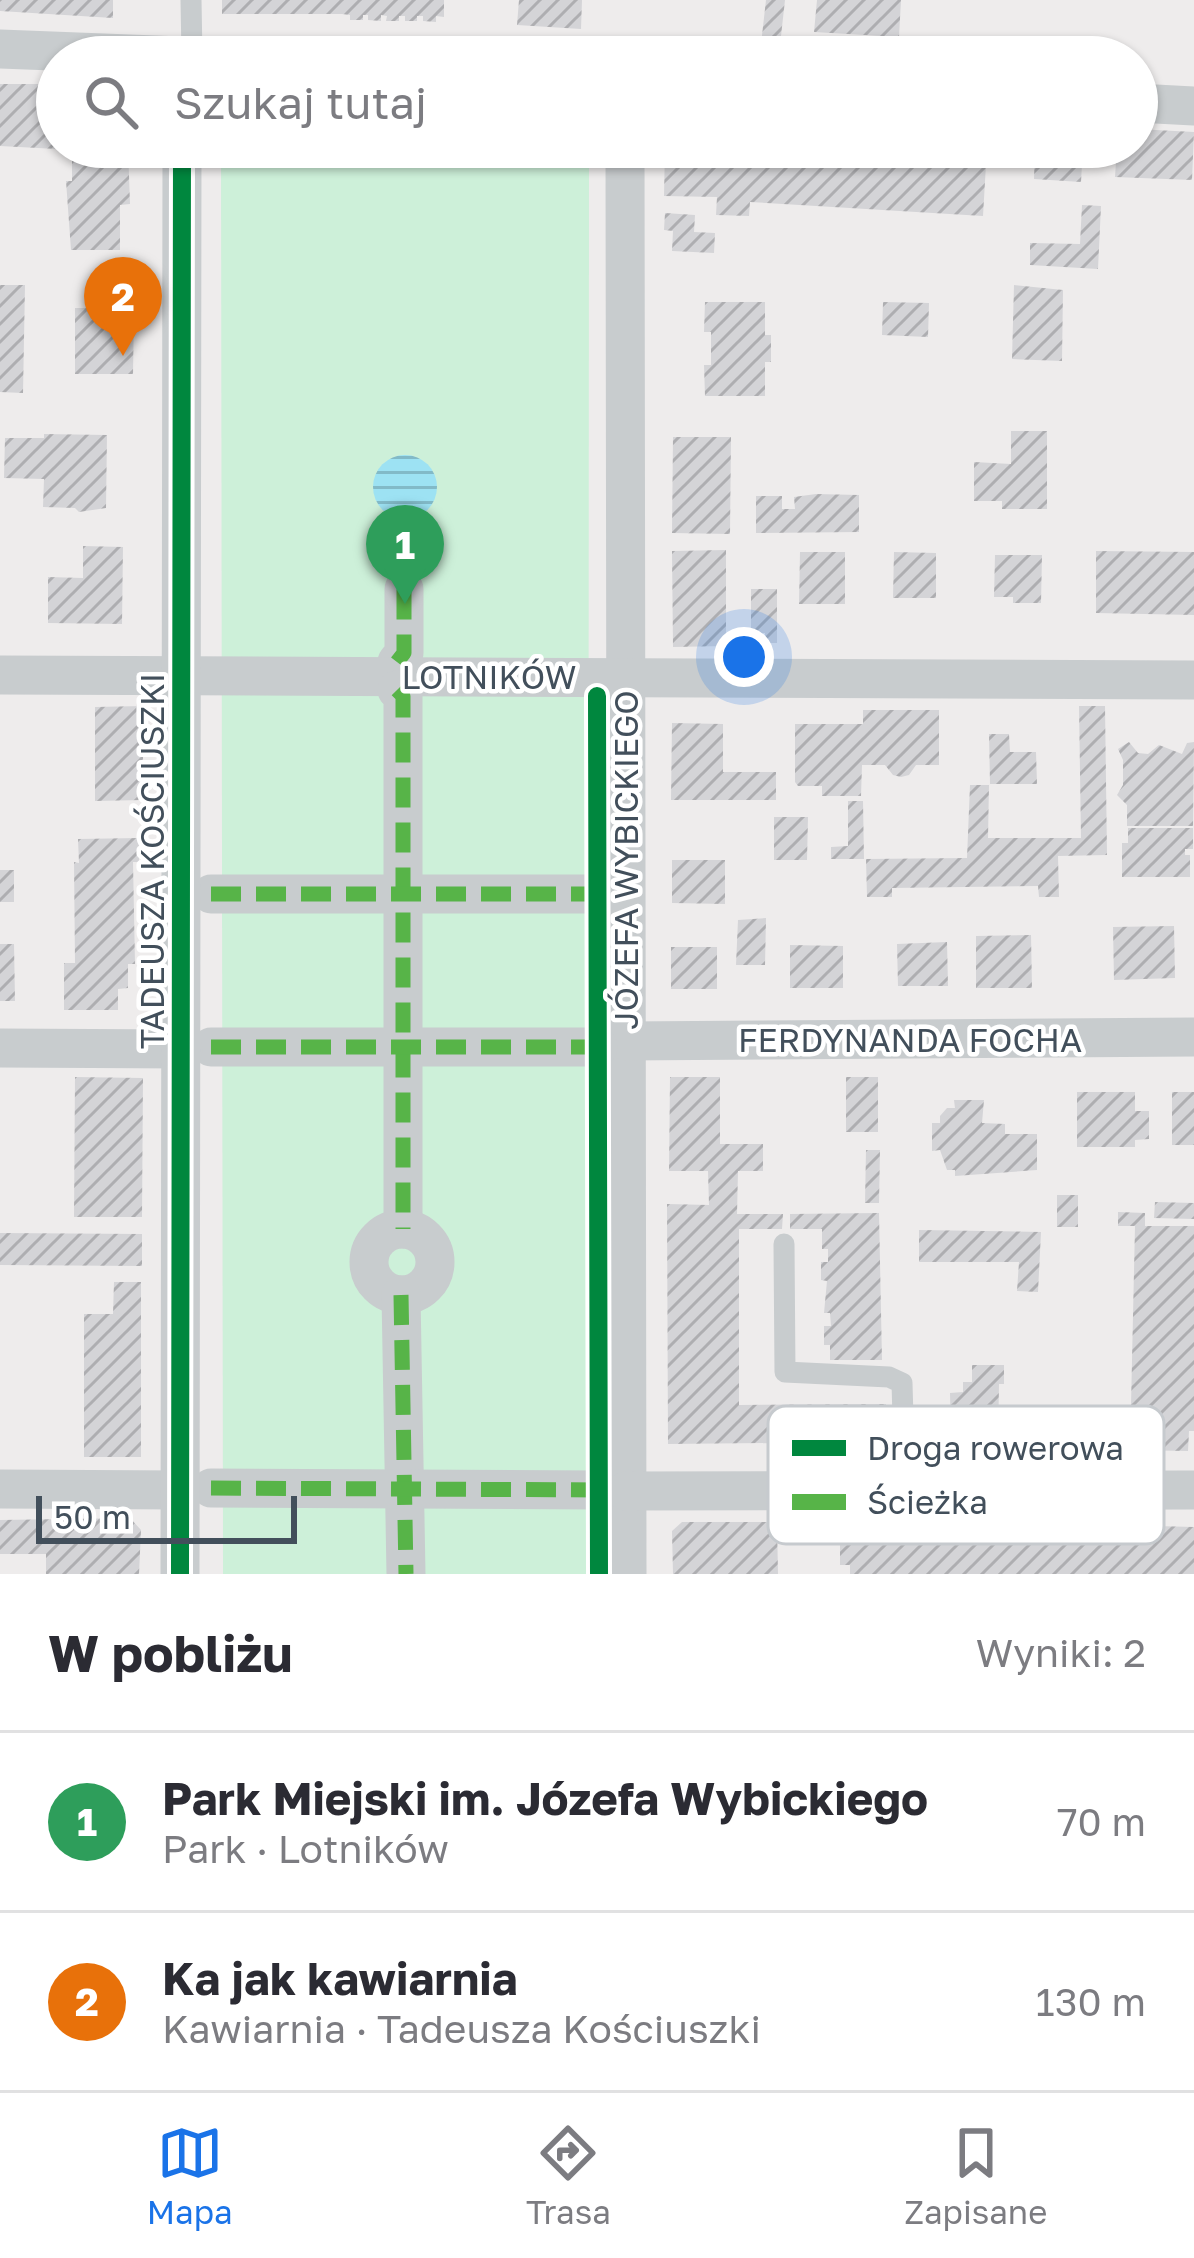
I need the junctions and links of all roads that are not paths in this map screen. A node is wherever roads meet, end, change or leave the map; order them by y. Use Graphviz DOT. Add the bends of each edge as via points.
graph roads {
  1 [pos="190,0"];
  2 [pos="187,36"];
  3 [pos="0,49"];
  4 [pos="36,51"];
  5 [pos="1158,104"];
  6 [pos="1194,106"];
  7 [pos="182,168"];
  8 [pos="625,168"];
  9 [pos="404,589"];
  10 [pos="0,675"];
  11 [pos="182,676"];
  12 [pos="625,677"];
  13 [pos="1194,680"];
  14 [pos="211,894"];
  15 [pos="404,894"];
  16 [pos="598,894"];
  17 [pos="1194,1037"];
  18 [pos="612,1044"];
  19 [pos="404,1047"];
  20 [pos="0,1048"];
  21 [pos="197,1048"];
  22 [pos="784,1244"];
  23 [pos="903,1406"];
  24 [pos="0,1489"];
  25 [pos="195,1489"];
  26 [pos="404,1489"];
  27 [pos="613,1490"];
  28 [pos="768,1490"];
  29 [pos="180,1574"];
  30 [pos="406,1574"];
  31 [pos="627,1574"];
  1 -- 2 [label="lane"];
  3 -- 4 [label="street"];
  5 -- 6 [label="street"];
  7 -- 11 [label="street, TADEUSZA KOŚCIUSZKI"];
  8 -- 12 [label="street, JÓZEFA WYBICKIEGO"];
  9 -- 15 [label="street" via="397,676 404,696"];
  10 -- 11 [label="street, LOTNIKÓW"];
  11 -- 12 [label="street, LOTNIKÓW"];
  11 -- 21 [label="street, TADEUSZA KOŚCIUSZKI"];
  12 -- 13 [label="street, LOTNIKÓW"];
  12 -- 18 [label="street, JÓZEFA WYBICKIEGO"];
  14 -- 15 [label="street"];
  15 -- 16 [label="street"];
  15 -- 19 [label="street"];
  17 -- 18 [label="street, FERDYNANDA FOCHA"];
  18 -- 19 [label="street, FERDYNANDA FOCHA"];
  18 -- 27 [label="street, JÓZEFA WYBICKIEGO"];
  19 -- 21 [label="street, FERDYNANDA FOCHA"];
  19 -- 26 [label="street" via="404,1229 430,1243 435,1263 428,1282 401,1295"];
  20 -- 21 [label="street, FERDYNANDA FOCHA"];
  21 -- 25 [label="street, TADEUSZA KOŚCIUSZKI"];
  22 -- 23 [label="lane" via="785,1372 890,1377 902,1383"];
  24 -- 25 [label="street"];
  25 -- 26 [label="street"];
  25 -- 29 [label="street, TADEUSZA KOŚCIUSZKI"];
  26 -- 27 [label="street"];
  26 -- 30 [label="street"];
  27 -- 28 [label="street"];
  27 -- 31 [label="street, JÓZEFA WYBICKIEGO"];
}
